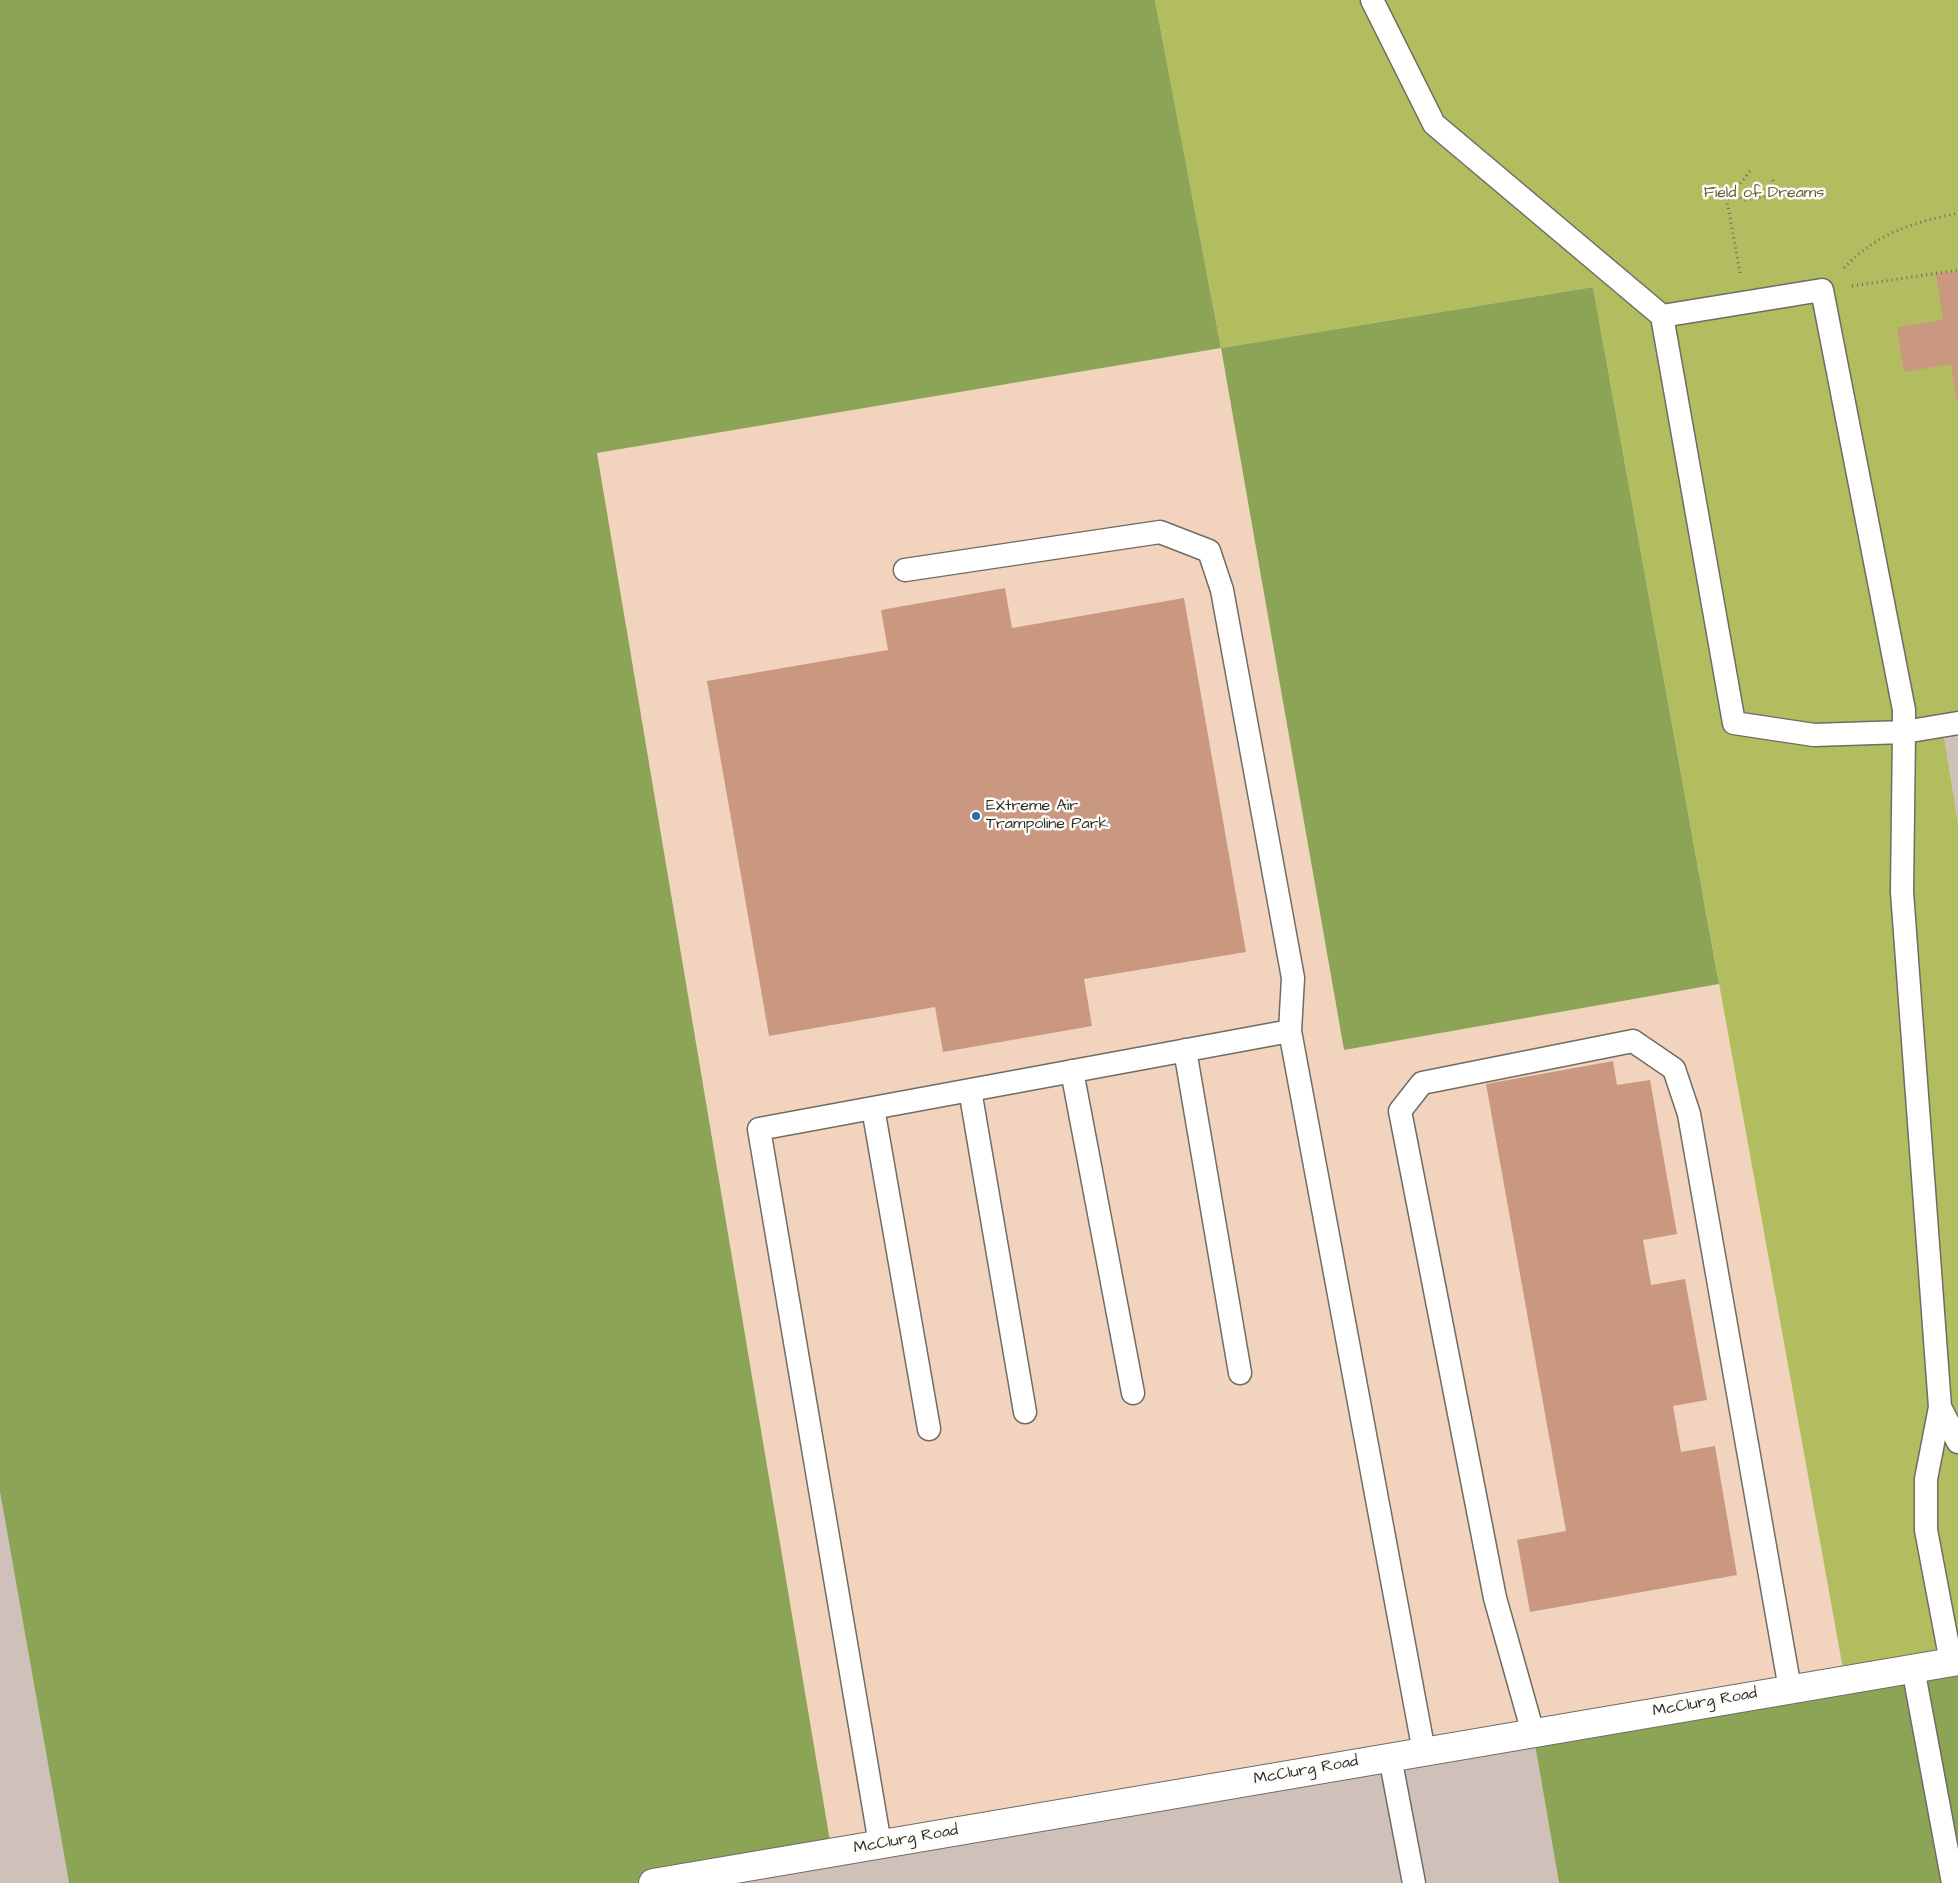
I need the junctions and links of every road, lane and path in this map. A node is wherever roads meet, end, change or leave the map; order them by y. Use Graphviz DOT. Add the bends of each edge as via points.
graph roads {
  1 [pos="1372,0"];
  2 [pos="1750,171"];
  3 [pos="1773,180"];
  4 [pos="1732,192"];
  5 [pos="1958,213"];
  6 [pos="1958,270"];
  7 [pos="1822,290"];
  8 [pos="1746,303"];
  9 [pos="1662,316"];
  10 [pos="905,570"];
  11 [pos="1958,723"];
  12 [pos="1904,732"];
  13 [pos="1290,1031"];
  14 [pos="1185,1050"];
  15 [pos="1072,1071"];
  16 [pos="970,1090"];
  17 [pos="873,1108"];
  18 [pos="1240,1373"];
  19 [pos="1132,1393"];
  20 [pos="1940,1407"];
  21 [pos="1025,1412"];
  22 [pos="930,1429"];
  23 [pos="1958,1442"];
  24 [pos="1955,1661"];
  25 [pos="1913,1668"];
  26 [pos="1790,1689"];
  27 [pos="1533,1733"];
  28 [pos="1424,1752"];
  29 [pos="1390,1757"];
  30 [pos="880,1844"];
  31 [pos="653,1883"];
  32 [pos="1414,1883"];
  33 [pos="1953,1883"];
  1 -- 9 [label="lane" via="1434,124"];
  2 -- 4 [label="path"];
  3 -- 4 [label="path" via="1775,195 1744,200"];
  4 -- 8 [label="path" via="1727,201 1728,217"];
  5 -- 7 [label="path" via="1904,226 1877,239"];
  6 -- 7 [label="path"];
  7 -- 8 [label="lane"];
  7 -- 12 [label="lane" via="1904,710"];
  8 -- 9 [label="lane"];
  9 -- 12 [label="lane" via="1734,723 1814,735"];
  10 -- 13 [label="lane" via="1160,532 1209,551 1222,590 1293,978"];
  11 -- 12 [label="lane"];
  12 -- 20 [label="lane" via="1902,892"];
  13 -- 14 [label="lane"];
  13 -- 28 [label="lane"];
  14 -- 15 [label="lane"];
  14 -- 18 [label="lane"];
  15 -- 16 [label="lane"];
  15 -- 19 [label="lane"];
  16 -- 17 [label="lane"];
  16 -- 21 [label="lane"];
  17 -- 22 [label="lane"];
  17 -- 30 [label="lane" via="759,1129"];
  20 -- 23 [label="lane"];
  20 -- 24 [label="lane" via="1926,1479 1926,1530"];
  24 -- 25 [label="street, McClurg Road"];
  25 -- 26 [label="street, McClurg Road"];
  25 -- 33 [label="lane"];
  26 -- 27 [label="street, McClurg Road"];
  26 -- 27 [label="lane" via="1689,1114 1674,1069 1633,1041 1422,1083 1400,1111 1496,1598"];
  27 -- 28 [label="street, McClurg Road"];
  28 -- 29 [label="street, McClurg Road"];
  29 -- 30 [label="street, McClurg Road"];
  29 -- 32 [label="lane"];
  30 -- 31 [label="street, McClurg Road"];
}
